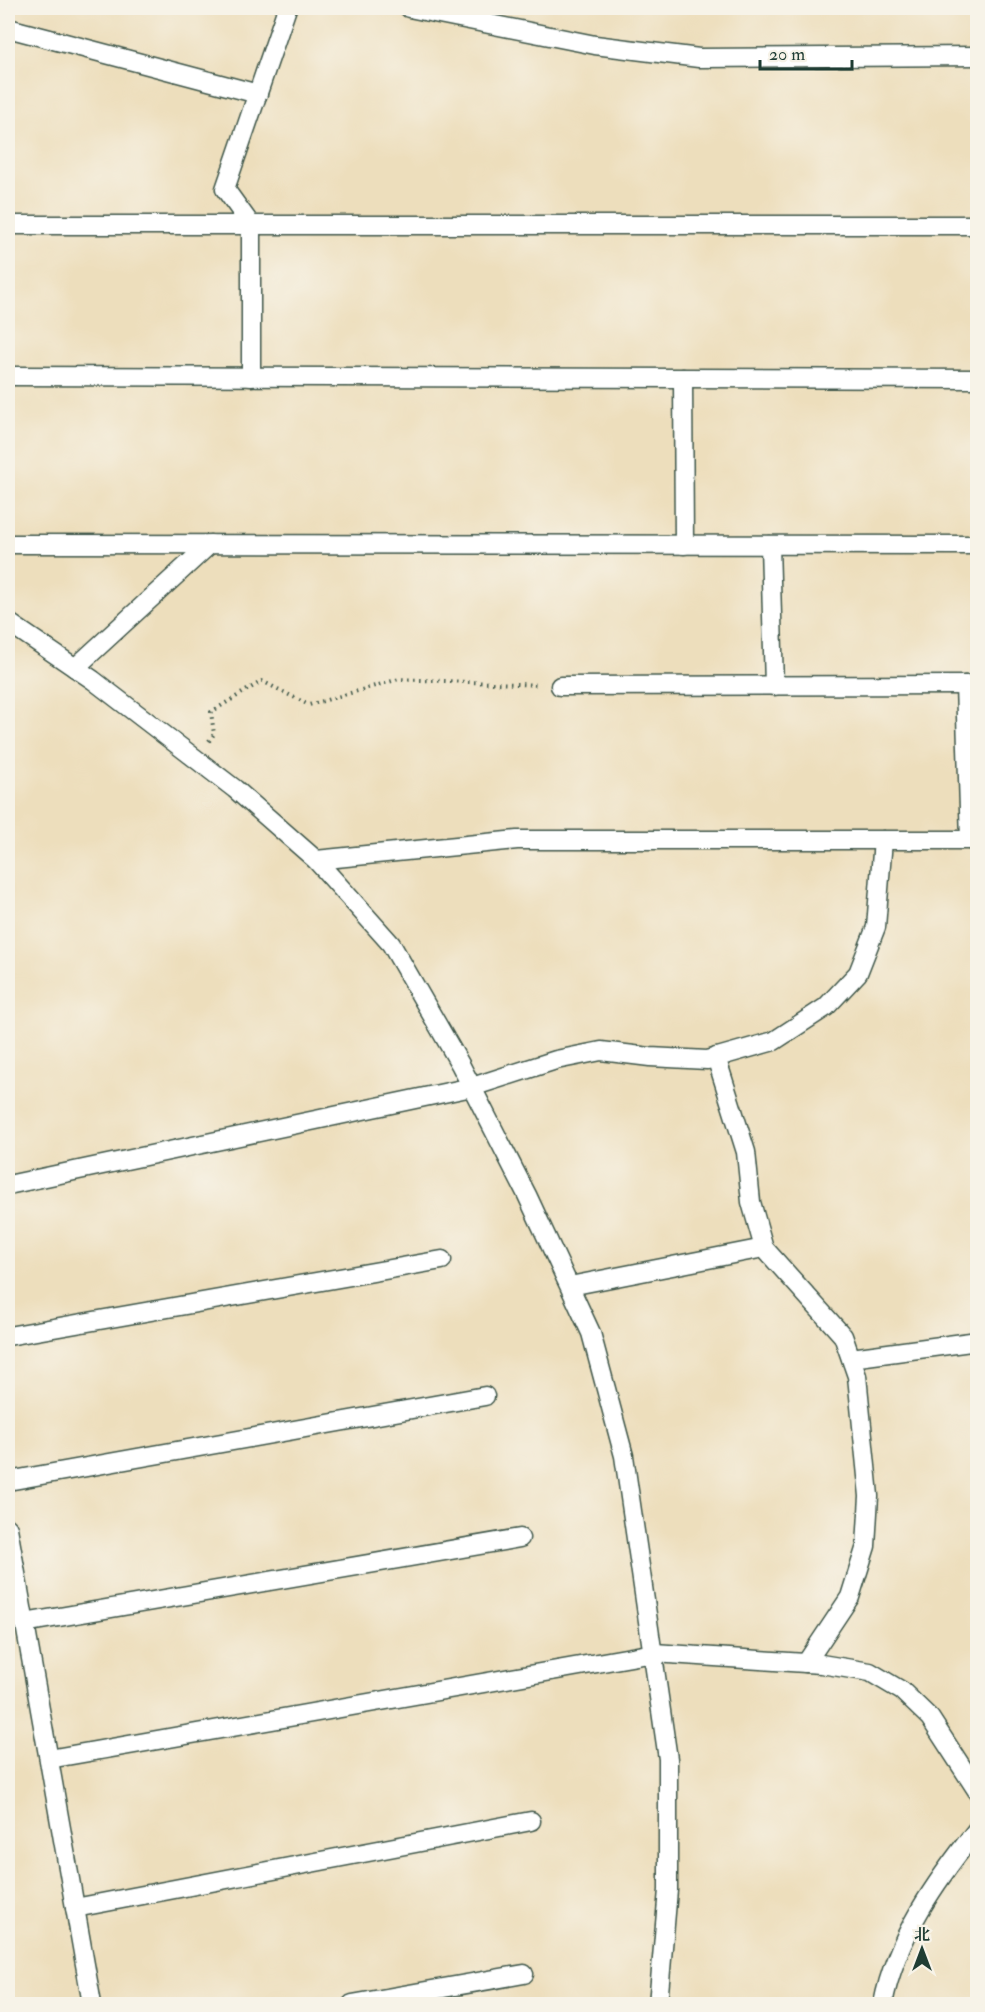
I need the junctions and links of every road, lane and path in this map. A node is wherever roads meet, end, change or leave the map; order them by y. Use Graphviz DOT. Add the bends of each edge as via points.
graph roads {
  1 [pos="287,8"];
  2 [pos="410,8"];
  3 [pos="8,28"];
  4 [pos="978,56"];
  5 [pos="258,94"];
  6 [pos="8,225"];
  7 [pos="251,225"];
  8 [pos="978,225"];
  9 [pos="8,376"];
  10 [pos="251,377"];
  11 [pos="683,378"];
  12 [pos="978,379"];
  13 [pos="8,544"];
  14 [pos="210,544"];
  15 [pos="684,545"];
  16 [pos="770,545"];
  17 [pos="978,545"];
  18 [pos="8,622"];
  19 [pos="75,668"];
  20 [pos="971,685"];
  21 [pos="560,686"];
  22 [pos="774,686"];
  23 [pos="196,759"];
  24 [pos="883,840"];
  25 [pos="974,840"];
  26 [pos="316,860"];
  27 [pos="716,1057"];
  28 [pos="472,1087"];
  29 [pos="8,1185"];
  30 [pos="764,1248"];
  31 [pos="442,1260"];
  32 [pos="570,1286"];
  33 [pos="8,1336"];
  34 [pos="978,1341"];
  35 [pos="851,1358"];
  36 [pos="486,1396"];
  37 [pos="8,1481"];
  38 [pos="8,1528"];
  39 [pos="520,1538"];
  40 [pos="24,1623"];
  41 [pos="654,1653"];
  42 [pos="806,1663"];
  43 [pos="49,1759"];
  44 [pos="978,1792"];
  45 [pos="531,1821"];
  46 [pos="978,1828"];
  47 [pos="75,1908"];
  48 [pos="524,1974"];
  49 [pos="92,2004"];
  50 [pos="352,2004"];
  51 [pos="658,2004"];
  52 [pos="883,2004"];
  1 -- 5 [label="lane"];
  2 -- 4 [label="lane" via="595,45 699,58"];
  3 -- 5 [label="lane"];
  5 -- 7 [label="lane" via="225,189"];
  6 -- 7 [label="lane"];
  7 -- 8 [label="lane"];
  7 -- 10 [label="lane"];
  9 -- 10 [label="lane"];
  10 -- 11 [label="lane"];
  11 -- 12 [label="lane"];
  11 -- 15 [label="lane"];
  13 -- 14 [label="lane"];
  14 -- 15 [label="lane"];
  14 -- 19 [label="lane"];
  15 -- 16 [label="lane"];
  16 -- 17 [label="lane"];
  16 -- 22 [label="lane"];
  18 -- 19 [label="lane"];
  19 -- 23 [label="lane"];
  20 -- 22 [label="lane"];
  20 -- 25 [label="lane"];
  21 -- 22 [label="lane"];
  21 -- 23 [label="path" via="399,679 309,705 262,681 211,712 214,734"];
  23 -- 26 [label="lane"];
  24 -- 25 [label="lane"];
  24 -- 26 [label="lane" via="517,840"];
  24 -- 27 [label="lane" via="876,927 858,973 826,1007 774,1041"];
  26 -- 28 [label="lane" via="391,944"];
  27 -- 28 [label="lane" via="650,1057 601,1051 556,1059"];
  27 -- 30 [label="lane" via="746,1152 751,1202"];
  28 -- 29 [label="lane"];
  28 -- 32 [label="lane"];
  30 -- 32 [label="lane"];
  30 -- 35 [label="lane" via="843,1335"];
  31 -- 33 [label="lane"];
  32 -- 41 [label="lane" via="591,1333 624,1456"];
  34 -- 35 [label="lane"];
  35 -- 42 [label="lane" via="857,1376 869,1496 866,1546 850,1597"];
  36 -- 37 [label="lane"];
  38 -- 40 [label="lane"];
  39 -- 40 [label="lane"];
  40 -- 43 [label="lane"];
  41 -- 42 [label="lane"];
  41 -- 43 [label="lane"];
  41 -- 51 [label="lane" via="668,1759 668,1890"];
  42 -- 44 [label="lane" via="870,1672 902,1690 930,1718"];
  43 -- 47 [label="lane"];
  45 -- 47 [label="lane"];
  46 -- 52 [label="lane" via="942,1873 913,1920"];
  47 -- 49 [label="lane"];
  48 -- 50 [label="lane"];
}
